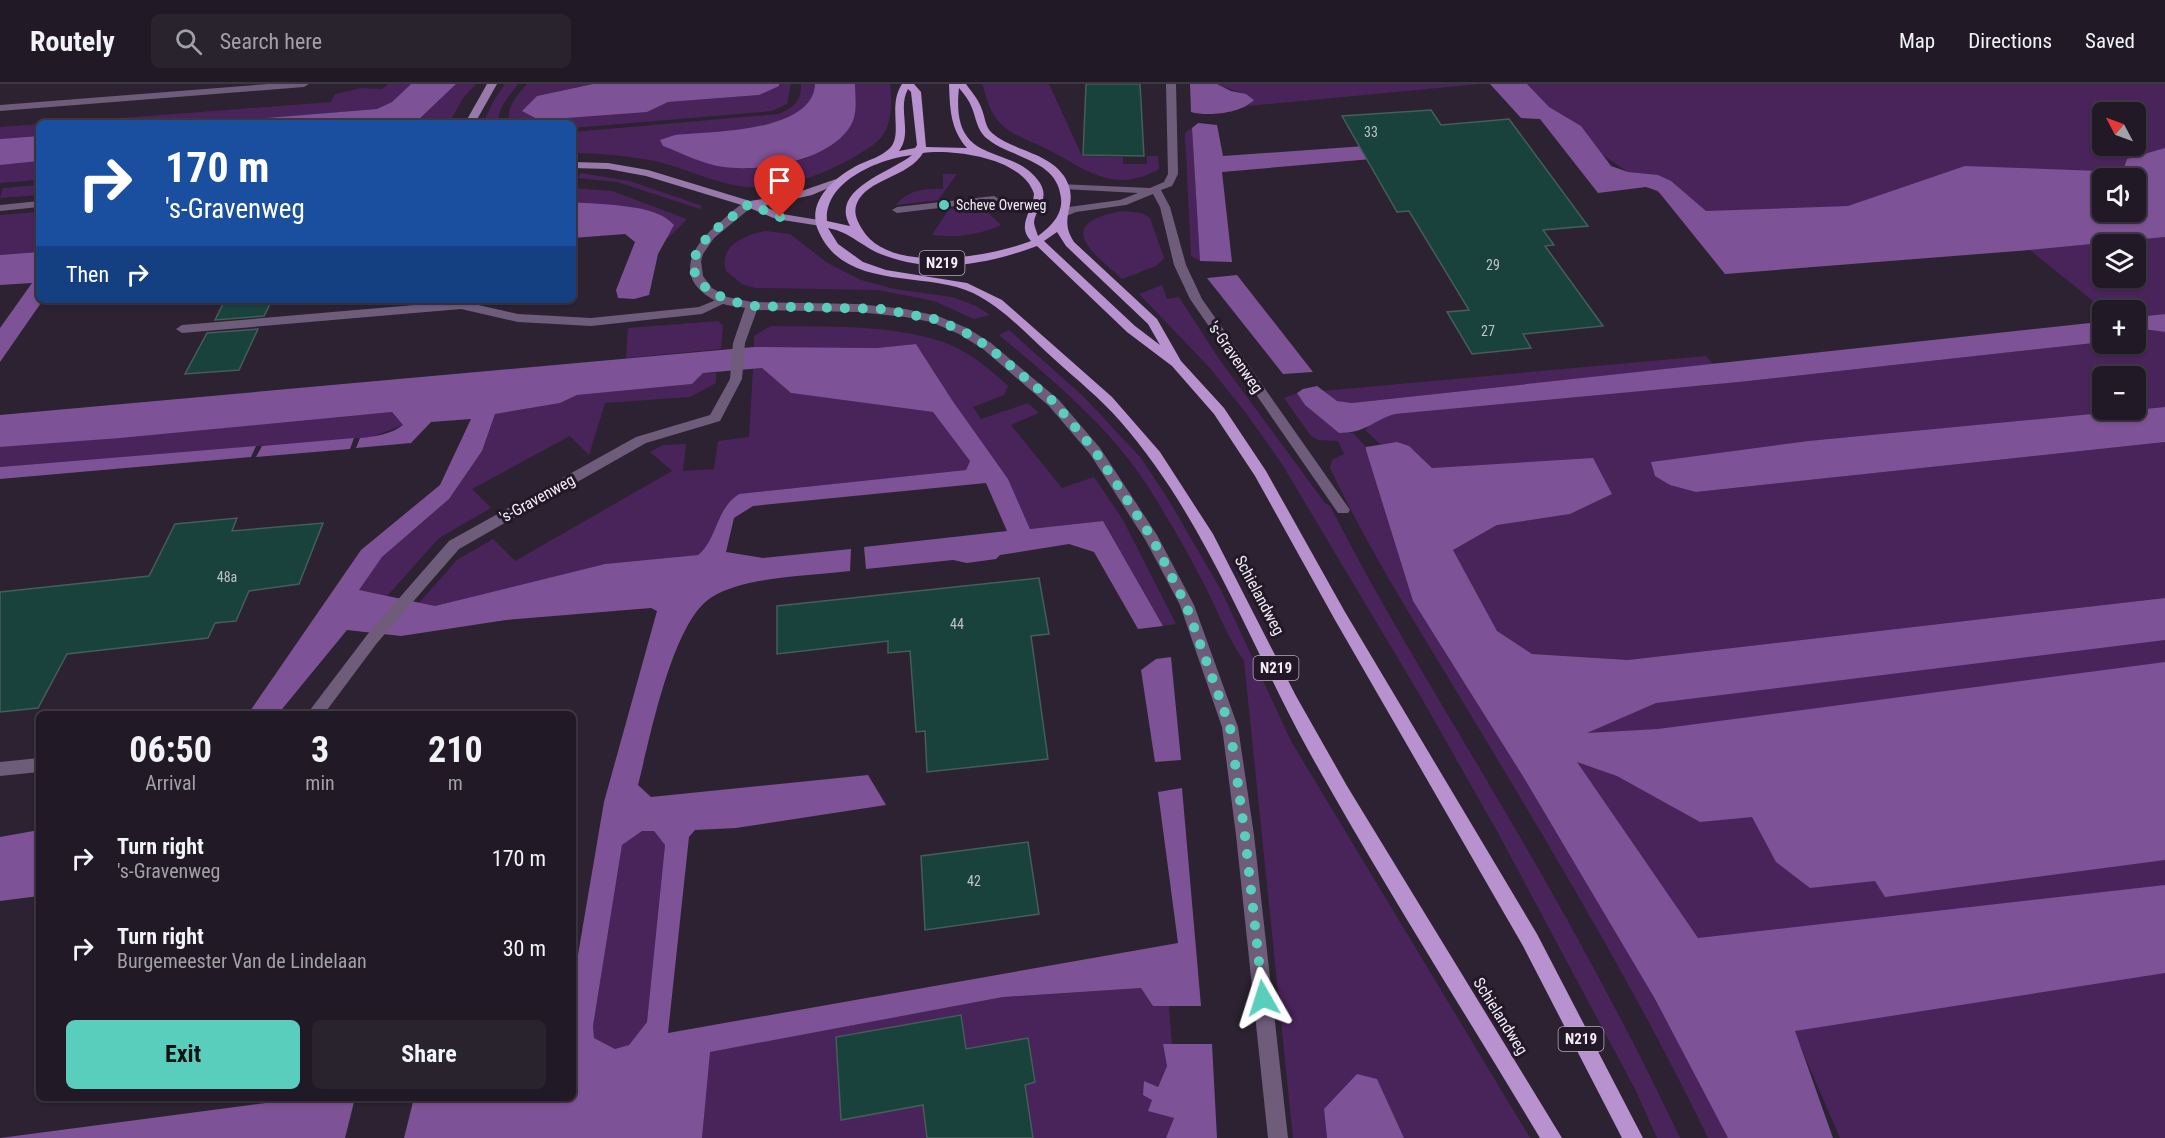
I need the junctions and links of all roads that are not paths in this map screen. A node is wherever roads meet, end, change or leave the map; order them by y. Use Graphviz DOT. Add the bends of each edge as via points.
graph roads {
  1 [pos="304,84"];
  2 [pos="492,84"];
  3 [pos="908,84"];
  4 [pos="954,84"];
  5 [pos="960,84"];
  6 [pos="1171,84"];
  7 [pos="0,108"];
  8 [pos="472,120"];
  9 [pos="921,151"];
  10 [pos="981,154"];
  11 [pos="880,159"];
  12 [pos="576,165"];
  13 [pos="1027,175"];
  14 [pos="842,180"];
  15 [pos="1063,186"];
  16 [pos="1156,190"];
  17 [pos="994,199"];
  18 [pos="36,204"];
  19 [pos="749,204"];
  20 [pos="0,208"];
  21 [pos="897,210"];
  22 [pos="1062,217"];
  23 [pos="821,223"];
  24 [pos="861,236"];
  25 [pos="1037,241"];
  26 [pos="723,300"];
  27 [pos="752,306"];
  28 [pos="182,329"];
  29 [pos="1176,363"];
  30 [pos="1343,510"];
  31 [pos="317,711"];
  32 [pos="36,765"];
  33 [pos="0,769"];
  34 [pos="1278,1138"];
  35 [pos="1552,1138"];
  36 [pos="1633,1138"];
  1 -- 7 [label="street"];
  2 -- 8 [label="street"];
  3 -- 9 [label="main road" via="916,92"];
  3 -- 11 [label="main road" via="900,96 901,140 897,148"];
  4 -- 10 [label="main road" via="958,131"];
  5 -- 15 [label="main road" via="975,103 987,133 1037,158"];
  6 -- 16 [label="street" via="1173,174 1168,184"];
  9 -- 10 [label="main road"];
  9 -- 11 [label="main road"];
  9 -- 24 [label="main road" via="903,168 864,188 854,200 850,219"];
  10 -- 13 [label="main road"];
  11 -- 14 [label="main road"];
  12 -- 19 [label="street" via="648,173"];
  13 -- 15 [label="main road"];
  13 -- 25 [label="main road" via="1039,193 1029,222"];
  14 -- 19 [label="street" via="798,196"];
  14 -- 23 [label="main road" via="823,203"];
  15 -- 16 [label="street"];
  15 -- 22 [label="main road, N219" via="1067,204"];
  16 -- 22 [label="street" via="1122,202 1072,208"];
  16 -- 30 [label="street, 's-Gravenweg" via="1165,207 1180,265 1196,299"];
  17 -- 21 [label="street"];
  18 -- 20 [label="street"];
  19 -- 23 [label="street" via="780,217"];
  19 -- 26 [label="street" via="702,245 695,261 699,281"];
  22 -- 25 [label="main road, N219"];
  22 -- 29 [label="main road, N219" via="1066,240 1153,322"];
  23 -- 24 [label="main road, N219"];
  23 -- 35 [label="main road, Schielandweg / N219" via="834,246 860,264 882,272 970,288 1000,304 1127,420 1200,525 1311,738"];
  24 -- 25 [label="main road, N219" via="892,254 947,263 996,257"];
  25 -- 29 [label="main road, N219" via="1131,329"];
  26 -- 27 [label="street"];
  26 -- 28 [label="street" via="702,310 591,322 518,318 461,305"];
  27 -- 31 [label="street, 's-Gravenweg" via="739,342 736,379 715,418 641,440 454,545 372,639"];
  27 -- 34 [label="street" via="881,309 934,319 963,331 995,352 1054,402 1095,451 1152,538 1186,605 1230,727"];
  29 -- 36 [label="main road, N219" via="1219,411 1261,474 1530,940"];
  32 -- 33 [label="street"];
}
